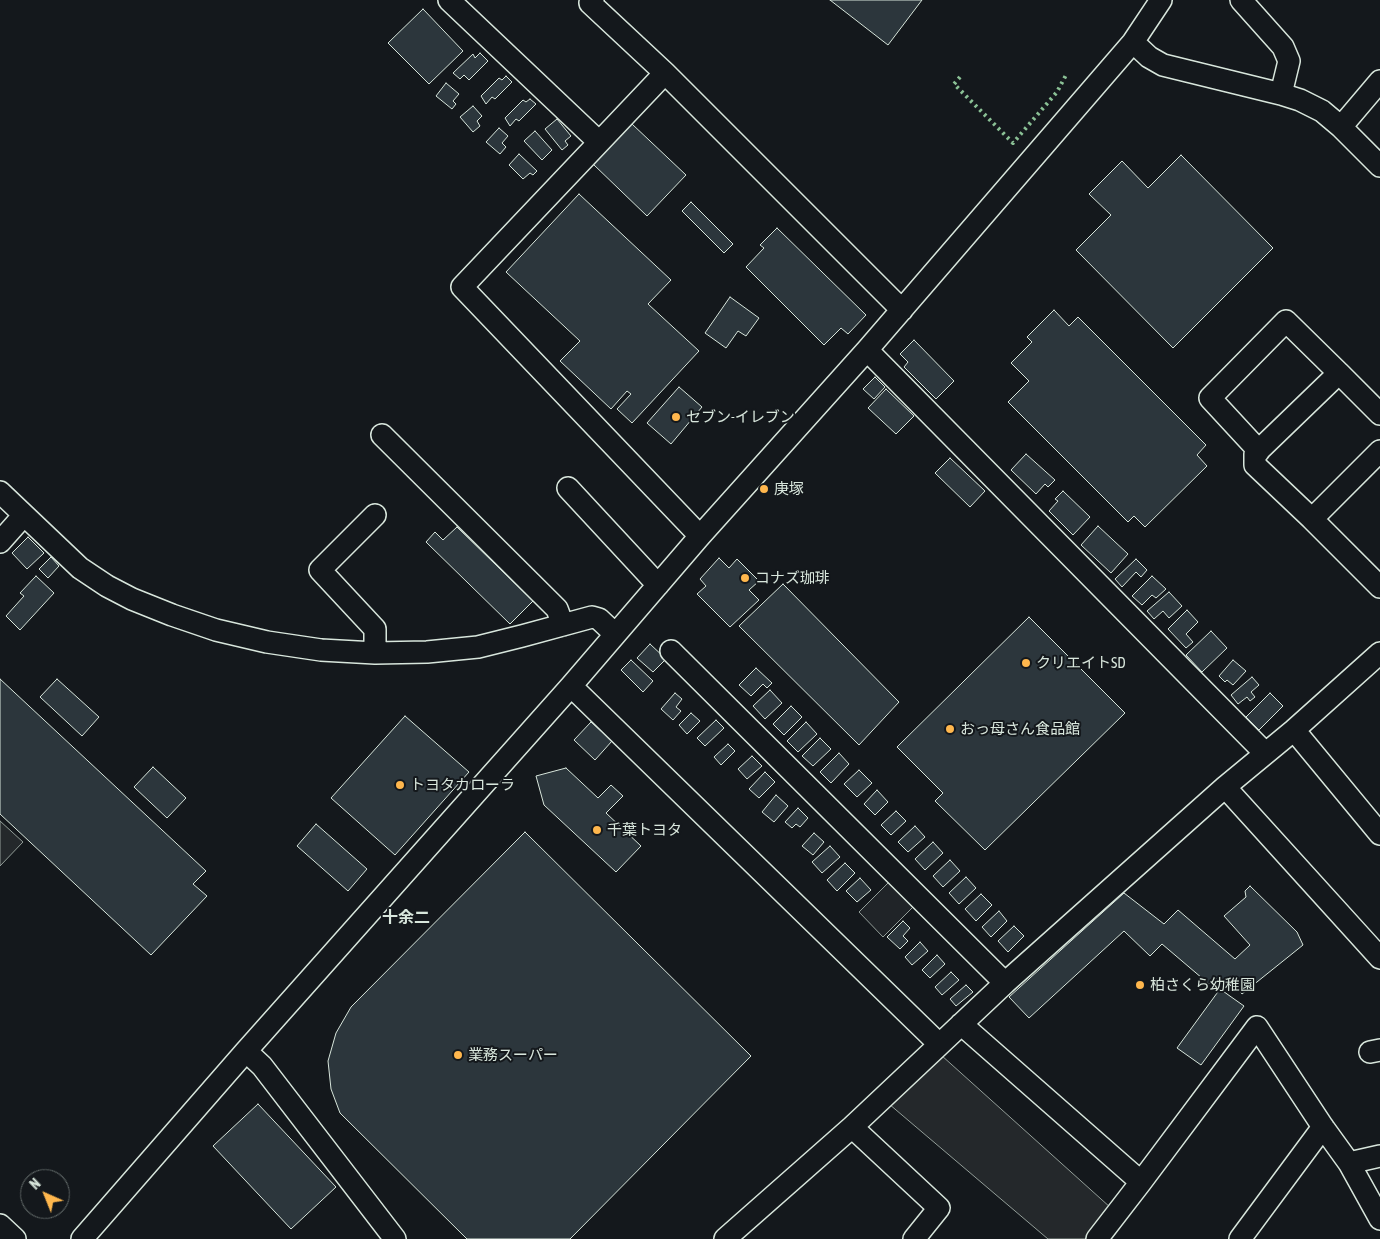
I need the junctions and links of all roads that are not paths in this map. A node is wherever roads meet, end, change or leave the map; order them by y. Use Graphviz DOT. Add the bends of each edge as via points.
graph roads {
  1 [pos="449,0"];
  2 [pos="593,0"];
  3 [pos="1161,0"];
  4 [pos="1241,0"];
  5 [pos="1133,42"];
  6 [pos="665,73"];
  7 [pos="1380,80"];
  8 [pos="1281,94"];
  9 [pos="1341,127"];
  10 [pos="599,142"];
  11 [pos="1380,166"];
  12 [pos="902,310"];
  13 [pos="867,350"];
  14 [pos="1339,373"];
  15 [pos="1380,414"];
  16 [pos="382,435"];
  17 [pos="1259,451"];
  18 [pos="1380,451"];
  19 [pos="568,488"];
  20 [pos="0,492"];
  21 [pos="24,515"];
  22 [pos="375,515"];
  23 [pos="1312,519"];
  24 [pos="700,536"];
  25 [pos="0,542"];
  26 [pos="1377,578"];
  27 [pos="658,584"];
  28 [pos="563,625"];
  29 [pos="615,634"];
  30 [pos="671,651"];
  31 [pos="376,653"];
  32 [pos="1380,653"];
  33 [pos="572,686"];
  34 [pos="1294,730"];
  35 [pos="1265,753"];
  36 [pos="1225,787"];
  37 [pos="1380,834"];
  38 [pos="1380,958"];
  39 [pos="1005,983"];
  40 [pos="961,1024"];
  41 [pos="246,1051"];
  42 [pos="934,1055"];
  43 [pos="852,1127"];
  44 [pos="1323,1127"];
  45 [pos="1380,1156"];
  46 [pos="1349,1163"];
  47 [pos="1141,1182"];
  48 [pos="1380,1219"];
  49 [pos="0,1226"];
  50 [pos="918,1238"];
  51 [pos="14,1239"];
  52 [pos="82,1239"];
  53 [pos="395,1239"];
  54 [pos="725,1239"];
  55 [pos="1097,1239"];
  56 [pos="1240,1239"];
  1 -- 10 [label="street"];
  2 -- 6 [label="street" via="590,3"];
  3 -- 5 [label="street"];
  4 -- 8 [label="street" via="1283,47 1289,62"];
  5 -- 8 [label="street" via="1163,65"];
  5 -- 12 [label="street"];
  6 -- 10 [label="street"];
  6 -- 12 [label="street"];
  7 -- 9 [label="street"];
  8 -- 9 [label="street" via="1322,111"];
  9 -- 11 [label="street"];
  10 -- 24 [label="street" via="462,287"];
  12 -- 13 [label="street"];
  13 -- 24 [label="street"];
  13 -- 35 [label="street"];
  14 -- 15 [label="street"];
  14 -- 17 [label="street"];
  14 -- 17 [label="street" via="1286,321 1210,398"];
  16 -- 28 [label="street" via="557,609"];
  17 -- 23 [label="street" via="1255,454 1255,465"];
  18 -- 23 [label="street"];
  19 -- 27 [label="street"];
  20 -- 21 [label="street"];
  21 -- 25 [label="street"];
  21 -- 31 [label="street" via="80,568 132,599 172,615 267,642 321,650"];
  22 -- 31 [label="street" via="320,570 375,628"];
  23 -- 26 [label="street"];
  24 -- 27 [label="street"];
  27 -- 29 [label="street"];
  28 -- 29 [label="street" via="592,617 599,619"];
  28 -- 31 [label="street" via="478,647"];
  29 -- 33 [label="street"];
  30 -- 39 [label="street"];
  32 -- 34 [label="street"];
  33 -- 41 [label="street"];
  33 -- 42 [label="street"];
  34 -- 35 [label="street"];
  34 -- 37 [label="street"];
  35 -- 36 [label="street"];
  36 -- 38 [label="street"];
  36 -- 39 [label="street"];
  39 -- 40 [label="street"];
  40 -- 42 [label="street"];
  40 -- 47 [label="street"];
  41 -- 52 [label="street"];
  41 -- 53 [label="street" via="267,1072"];
  42 -- 43 [label="street" via="898,1090"];
  43 -- 50 [label="street" via="939,1208"];
  43 -- 54 [label="street"];
  44 -- 46 [label="street"];
  44 -- 47 [label="street" via="1257,1027"];
  44 -- 56 [label="street"];
  45 -- 46 [label="street"];
  46 -- 48 [label="street"];
  47 -- 55 [label="street"];
  49 -- 51 [label="street"];
}
